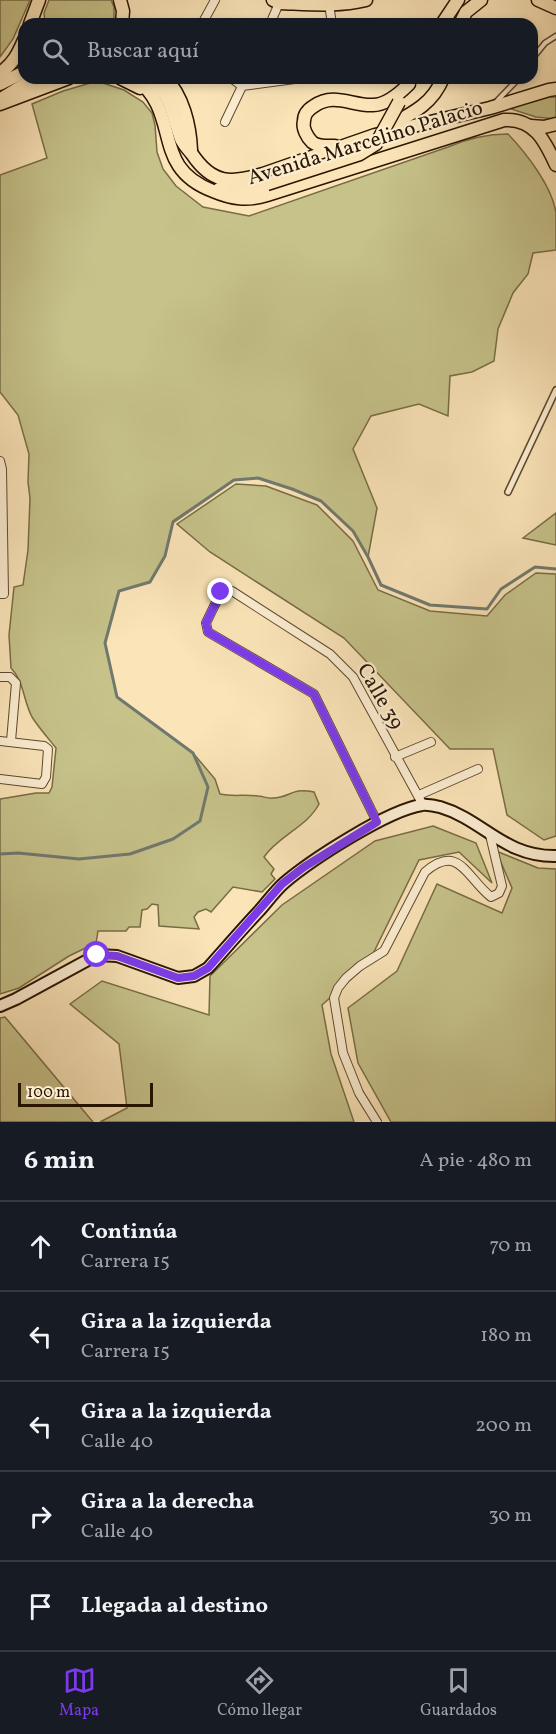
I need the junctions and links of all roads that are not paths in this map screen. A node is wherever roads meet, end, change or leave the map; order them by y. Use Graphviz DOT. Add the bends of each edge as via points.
graph roads {
  1 [pos="215,0"];
  2 [pos="366,0"];
  3 [pos="458,0"];
  4 [pos="481,0"];
  5 [pos="538,0"];
  6 [pos="277,1"];
  7 [pos="38,4"];
  8 [pos="329,4"];
  9 [pos="556,8"];
  10 [pos="32,18"];
  11 [pos="205,18"];
  12 [pos="272,18"];
  13 [pos="332,18"];
  14 [pos="446,18"];
  15 [pos="463,18"];
  16 [pos="556,36"];
  17 [pos="538,52"];
  18 [pos="18,55"];
  19 [pos="0,73"];
  20 [pos="18,75"];
  21 [pos="0,84"];
  22 [pos="26,84"];
  23 [pos="52,84"];
  24 [pos="131,84"];
  25 [pos="141,84"];
  26 [pos="156,84"];
  27 [pos="170,84"];
  28 [pos="239,84"];
  29 [pos="257,84"];
  30 [pos="407,84"];
  31 [pos="408,84"];
  32 [pos="440,84"];
  33 [pos="513,84"];
  34 [pos="242,86"];
  35 [pos="556,89"];
  36 [pos="150,94"];
  37 [pos="0,102"];
  38 [pos="490,108"];
  39 [pos="225,122"];
  40 [pos="556,124"];
  41 [pos="531,126"];
  42 [pos="375,135"];
  43 [pos="556,138"];
  44 [pos="345,146"];
  45 [pos="550,151"];
  46 [pos="191,154"];
  47 [pos="556,165"];
  48 [pos="203,188"];
  49 [pos="556,390"];
  50 [pos="0,461"];
  51 [pos="508,492"];
  52 [pos="2,594"];
  53 [pos="0,677"];
  54 [pos="0,741"];
  55 [pos="11,741"];
  56 [pos="431,742"];
  57 [pos="395,757"];
  58 [pos="478,769"];
  59 [pos="0,779"];
  60 [pos="421,800"];
  61 [pos="377,822"];
  62 [pos="490,835"];
  63 [pos="556,856"];
  64 [pos="0,1006"];
  65 [pos="377,1122"];
  1 -- 11 [label="street"];
  2 -- 8 [label="main road"];
  3 -- 14 [label="main road"];
  4 -- 15 [label="main road"];
  5 -- 9 [label="main road"];
  6 -- 8 [label="main road"];
  6 -- 12 [label="street"];
  7 -- 10 [label="main road"];
  8 -- 13 [label="street"];
  16 -- 17 [label="lane"];
  18 -- 19 [label="main road"];
  20 -- 21 [label="main road"];
  22 -- 37 [label="main road"];
  23 -- 37 [label="main road"];
  24 -- 36 [label="main road"];
  25 -- 36 [label="main road, Avenida Marcelino Palacio"];
  26 -- 46 [label="main road, Avenida Marcelino Palacio" via="169,99"];
  27 -- 46 [label="main road" via="180,101"];
  28 -- 34 [label="street"];
  29 -- 34 [label="street"];
  30 -- 44 [label="main road" via="391,99 374,106 331,99 309,110 304,127 313,143"];
  31 -- 48 [label="main road, bridge" via="372,148 267,184 237,190"];
  32 -- 42 [label="main road" via="427,104"];
  33 -- 38 [label="lane"];
  34 -- 39 [label="street"];
  35 -- 38 [label="main road, Avenida Marcelino Palacio"];
  36 -- 48 [label="main road, Avenida Marcelino Palacio" via="163,116 175,162"];
  38 -- 42 [label="main road, Avenida Marcelino Palacio"];
  40 -- 41 [label="main road, Avenida Marcelino Palacio"];
  41 -- 45 [label="main road"];
  41 -- 48 [label="main road, Avenida Marcelino Palacio" via="504,120 257,198 237,199"];
  42 -- 44 [label="main road, Avenida Marcelino Palacio"];
  43 -- 45 [label="main road"];
  44 -- 46 [label="main road, Avenida Marcelino Palacio" via="240,180 211,175"];
  45 -- 47 [label="main road"];
  49 -- 51 [label="street"];
  50 -- 52 [label="street"];
  53 -- 55 [label="street" via="10,677 16,683"];
  54 -- 55 [label="street"];
  55 -- 59 [label="street" via="48,749 46,777 42,784"];
  56 -- 57 [label="street"];
  57 -- 60 [label="street, Calle 39"];
  57 -- 61 [label="street, Calle 39" via="353,677 340,663 232,591 221,592 206,623 208,632 314,694"];
  58 -- 60 [label="street"];
  60 -- 61 [label="main road"];
  60 -- 62 [label="main road" via="463,816"];
  61 -- 64 [label="main road" via="282,884 208,968 194,976 178,978 117,956 97,955"];
  62 -- 63 [label="main road" via="518,850"];
  62 -- 65 [label="street" via="502,886 499,893 491,897 454,861 436,862 425,872 384,951 346,978 334,998 343,1053 359,1093"];
}
